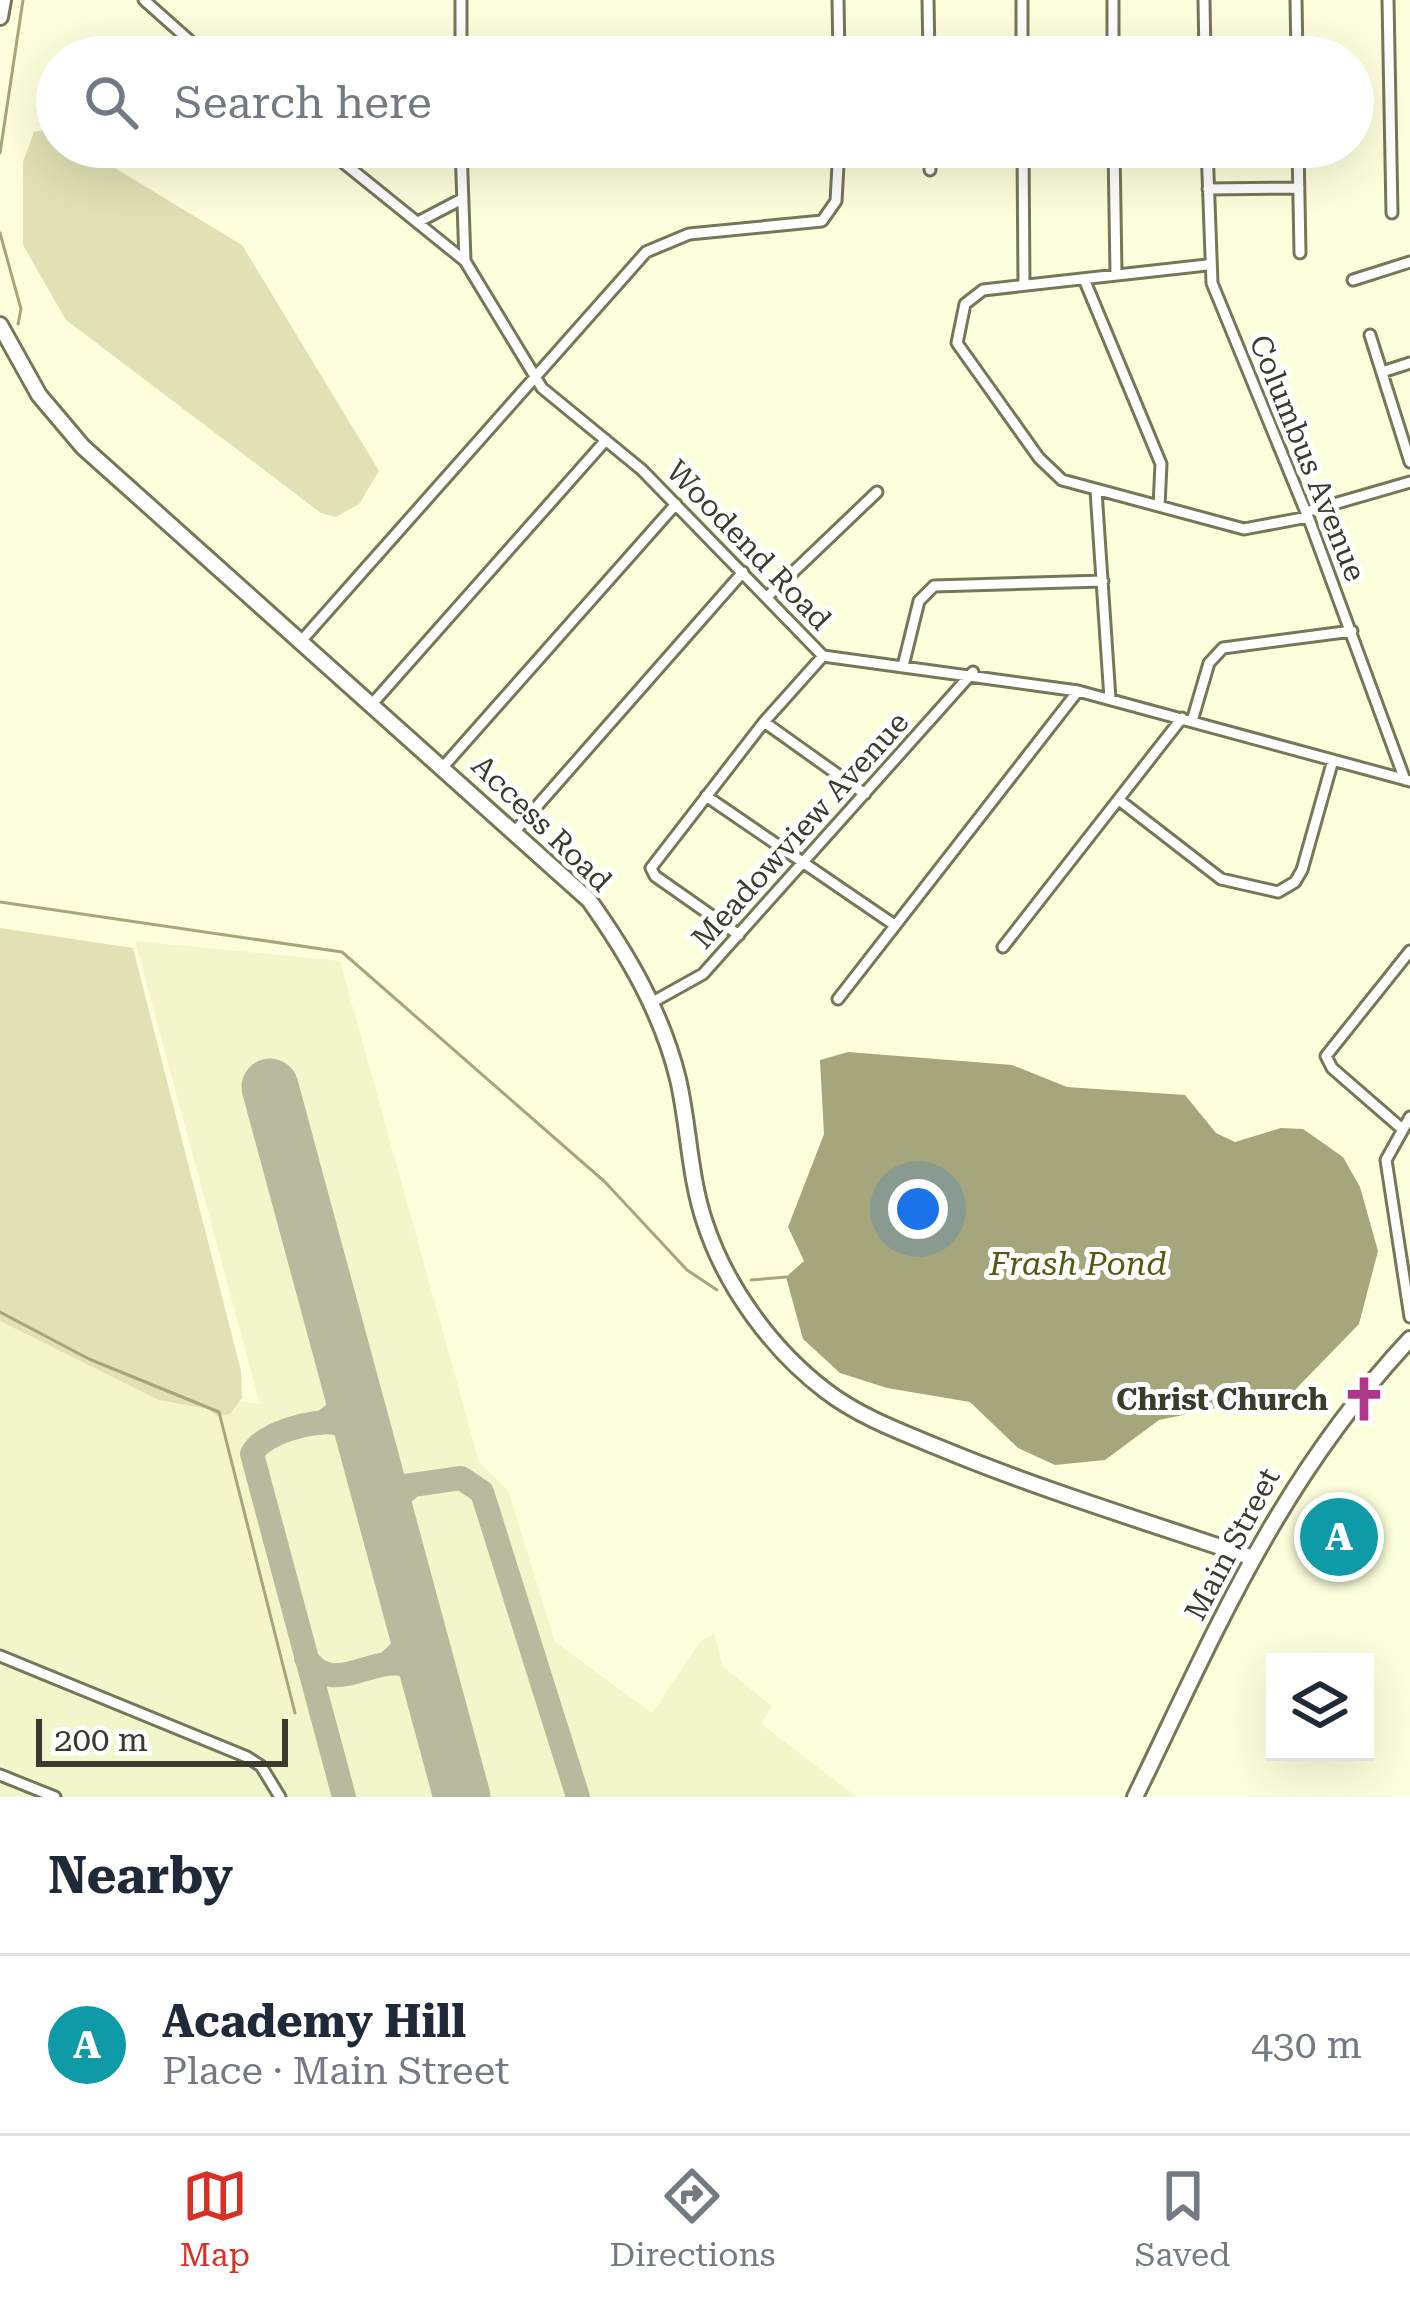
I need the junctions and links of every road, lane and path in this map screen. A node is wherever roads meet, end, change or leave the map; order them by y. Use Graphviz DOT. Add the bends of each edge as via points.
graph roads {
  1 [pos="3,0"];
  2 [pos="143,0"];
  3 [pos="461,0"];
  4 [pos="838,0"];
  5 [pos="928,0"];
  6 [pos="1022,0"];
  7 [pos="1113,0"];
  8 [pos="1204,0"];
  9 [pos="1296,0"];
  10 [pos="1388,0"];
  11 [pos="0,17"];
  12 [pos="184,36"];
  13 [pos="461,36"];
  14 [pos="839,36"];
  15 [pos="929,36"];
  16 [pos="1022,36"];
  17 [pos="1113,36"];
  18 [pos="1205,36"];
  19 [pos="1297,36"];
  20 [pos="350,168"];
  21 [pos="461,168"];
  22 [pos="838,168"];
  23 [pos="1023,168"];
  24 [pos="1114,168"];
  25 [pos="1208,168"];
  26 [pos="1299,168"];
  27 [pos="1299,188"];
  28 [pos="1208,189"];
  29 [pos="462,199"];
  30 [pos="1392,213"];
  31 [pos="418,222"];
  32 [pos="1300,253"];
  33 [pos="465,261"];
  34 [pos="1410,262"];
  35 [pos="1207,265"];
  36 [pos="1116,274"];
  37 [pos="1084,279"];
  38 [pos="1353,280"];
  39 [pos="1024,285"];
  40 [pos="0,325"];
  41 [pos="1370,335"];
  42 [pos="1410,363"];
  43 [pos="1382,372"];
  44 [pos="535,380"];
  45 [pos="606,440"];
  46 [pos="1410,462"];
  47 [pos="1410,482"];
  48 [pos="1096,491"];
  49 [pos="877,492"];
  50 [pos="676,504"];
  51 [pos="1159,506"];
  52 [pos="1307,515"];
  53 [pos="743,572"];
  54 [pos="1103,581"];
  55 [pos="767,597"];
  56 [pos="1352,631"];
  57 [pos="302,640"];
  58 [pos="824,656"];
  59 [pos="903,666"];
  60 [pos="973,672"];
  61 [pos="1078,691"];
  62 [pos="1110,699"];
  63 [pos="372,704"];
  64 [pos="1187,720"];
  65 [pos="764,722"];
  66 [pos="1333,760"];
  67 [pos="443,767"];
  68 [pos="1408,780"];
  69 [pos="865,794"];
  70 [pos="706,796"];
  71 [pos="1119,800"];
  72 [pos="516,830"];
  73 [pos="803,862"];
  74 [pos="893,923"];
  75 [pos="739,935"];
  76 [pos="1003,947"];
  77 [pos="1410,951"];
  78 [pos="838,999"];
  79 [pos="651,1003"];
  80 [pos="1410,1117"];
  81 [pos="1401,1128"];
  82 [pos="1407,1281"];
  83 [pos="1410,1317"];
  84 [pos="1410,1340"];
  85 [pos="1250,1557"];
  86 [pos="0,1656"];
  87 [pos="0,1775"];
  88 [pos="56,1797"];
  89 [pos="280,1797"];
  90 [pos="1135,1797"];
  1 -- 11 [label="main road"];
  2 -- 12 [label="street"];
  3 -- 13 [label="street"];
  4 -- 14 [label="street"];
  5 -- 15 [label="street"];
  6 -- 16 [label="street"];
  7 -- 17 [label="street"];
  8 -- 18 [label="street"];
  9 -- 19 [label="street"];
  10 -- 30 [label="street"];
  20 -- 31 [label="street, Woodend Road"];
  21 -- 29 [label="street"];
  22 -- 44 [label="street" via="836,201 822,220 660,244"];
  23 -- 39 [label="street"];
  24 -- 36 [label="street"];
  25 -- 28 [label="street, Columbus Avenue"];
  26 -- 27 [label="street"];
  27 -- 28 [label="street"];
  27 -- 32 [label="street"];
  28 -- 35 [label="street, Columbus Avenue"];
  29 -- 31 [label="street"];
  29 -- 33 [label="street"];
  31 -- 33 [label="street, Woodend Road"];
  33 -- 44 [label="street, Woodend Road"];
  34 -- 38 [label="street"];
  35 -- 36 [label="street"];
  35 -- 52 [label="street, Columbus Avenue"];
  36 -- 37 [label="street"];
  37 -- 39 [label="street"];
  37 -- 51 [label="street" via="1161,464"];
  39 -- 48 [label="street" via="972,296 957,324 958,343 1048,468"];
  40 -- 57 [label="main road, Access Road" via="39,395 75,438"];
  41 -- 43 [label="street"];
  42 -- 43 [label="street"];
  43 -- 46 [label="street"];
  44 -- 45 [label="street, Woodend Road"];
  44 -- 57 [label="street"];
  45 -- 50 [label="street, Woodend Road"];
  45 -- 63 [label="street"];
  47 -- 52 [label="street"];
  48 -- 51 [label="street"];
  48 -- 54 [label="street"];
  49 -- 55 [label="street"];
  50 -- 53 [label="street, Woodend Road"];
  50 -- 67 [label="street"];
  51 -- 52 [label="street" via="1244,530"];
  52 -- 56 [label="street, Columbus Avenue"];
  53 -- 55 [label="street, Woodend Road"];
  53 -- 72 [label="street"];
  54 -- 59 [label="street" via="934,586 919,601"];
  54 -- 62 [label="street"];
  55 -- 58 [label="street, Woodend Road"];
  56 -- 64 [label="street" via="1223,648 1208,663"];
  56 -- 68 [label="street, Columbus Avenue"];
  57 -- 63 [label="main road, Access Road"];
  58 -- 59 [label="street, Woodend Road"];
  58 -- 65 [label="street"];
  59 -- 60 [label="street, Woodend Road"];
  60 -- 61 [label="street, Woodend Road"];
  60 -- 69 [label="street, Meadowview Avenue"];
  61 -- 62 [label="street, Woodend Road"];
  61 -- 74 [label="street"];
  62 -- 64 [label="street, Woodend Road"];
  63 -- 67 [label="main road, Access Road"];
  64 -- 66 [label="street, Woodend Road"];
  64 -- 71 [label="street"];
  65 -- 69 [label="street"];
  65 -- 70 [label="street"];
  66 -- 68 [label="street, Woodend Road"];
  66 -- 71 [label="street" via="1302,870 1278,892 1221,880"];
  67 -- 72 [label="main road, Access Road"];
  69 -- 73 [label="street, Meadowview Avenue"];
  70 -- 73 [label="street"];
  70 -- 75 [label="street" via="653,865 655,876"];
  71 -- 76 [label="street"];
  72 -- 79 [label="main road, Access Road" via="589,900"];
  73 -- 74 [label="street"];
  73 -- 75 [label="street, Meadowview Avenue"];
  74 -- 78 [label="street"];
  75 -- 79 [label="street, Meadowview Avenue" via="703,974"];
  77 -- 81 [label="street" via="1326,1056"];
  79 -- 85 [label="main road, Access Road" via="678,1080 712,1241 756,1319 819,1385 875,1421 970,1461"];
  80 -- 81 [label="street"];
  81 -- 82 [label="street" via="1386,1160"];
  82 -- 83 [label="street"];
  84 -- 85 [label="main road, Main Street" via="1334,1426"];
  85 -- 90 [label="main road, Main Street"];
  86 -- 89 [label="street" via="247,1757"];
  87 -- 88 [label="street"];
}
